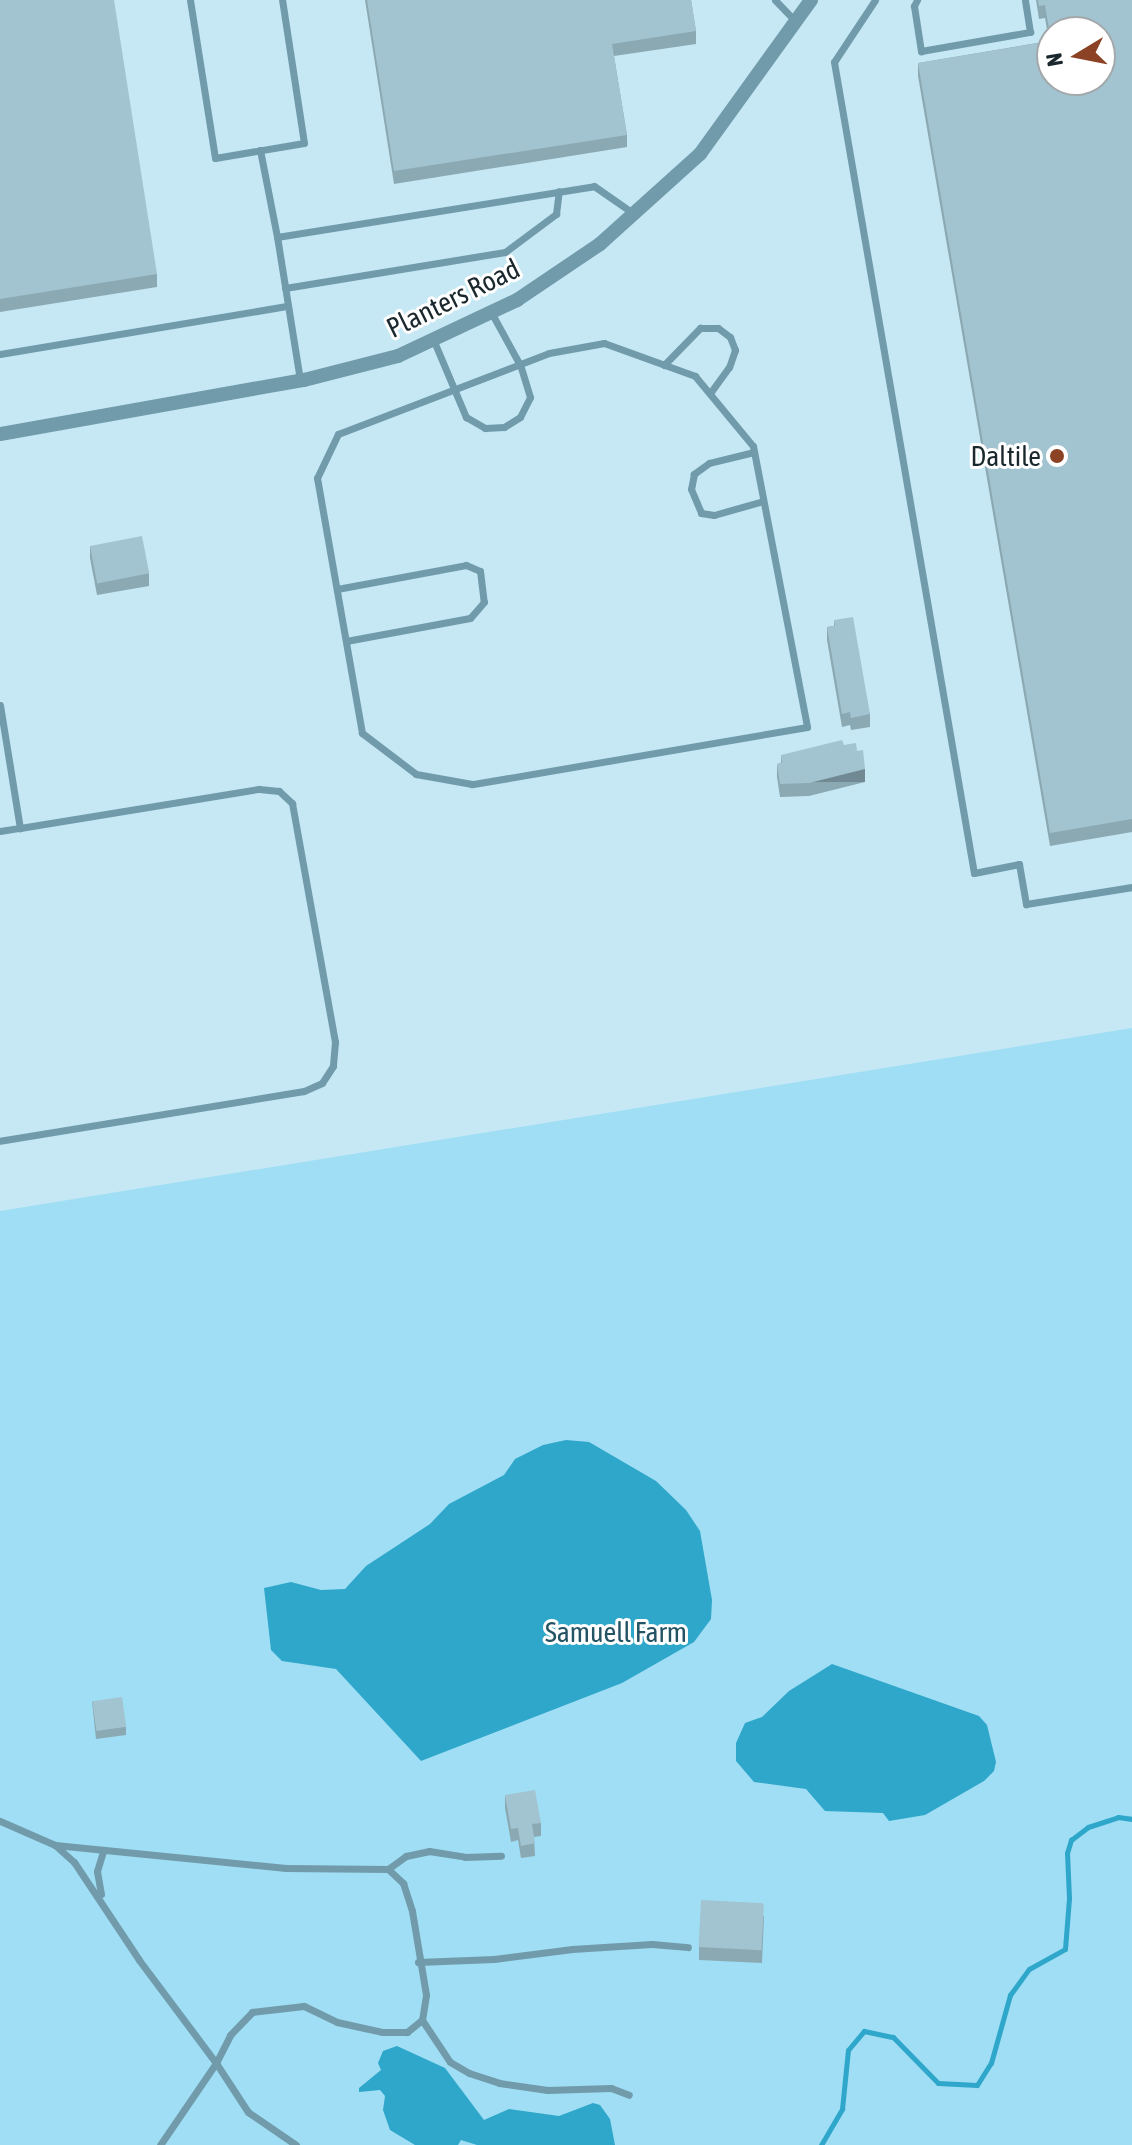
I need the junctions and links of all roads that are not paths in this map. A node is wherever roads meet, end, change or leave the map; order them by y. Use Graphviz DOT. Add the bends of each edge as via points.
graph roads {
  1 [pos="190,0"];
  2 [pos="282,0"];
  3 [pos="775,0"];
  4 [pos="811,0"];
  5 [pos="875,0"];
  6 [pos="917,0"];
  7 [pos="1025,0"];
  8 [pos="797,23"];
  9 [pos="260,150"];
  10 [pos="559,191"];
  11 [pos="633,213"];
  12 [pos="277,237"];
  13 [pos="285,288"];
  14 [pos="288,306"];
  15 [pos="491,312"];
  16 [pos="433,339"];
  17 [pos="0,354"];
  18 [pos="520,365"];
  19 [pos="664,365"];
  20 [pos="301,380"];
  21 [pos="457,390"];
  22 [pos="710,393"];
  23 [pos="0,434"];
  24 [pos="754,452"];
  25 [pos="763,501"];
  26 [pos="337,589"];
  27 [pos="346,641"];
  28 [pos="0,705"];
  29 [pos="20,828"];
  30 [pos="0,831"];
  31 [pos="1132,887"];
  32 [pos="0,1141"];
  33 [pos="0,1821"];
  34 [pos="55,1845"];
  35 [pos="103,1851"];
  36 [pos="501,1856"];
  37 [pos="388,1869"];
  38 [pos="102,1900"];
  39 [pos="688,1947"];
  40 [pos="418,1962"];
  41 [pos="422,2020"];
  42 [pos="216,2063"];
  43 [pos="629,2095"];
  44 [pos="160,2145"];
  45 [pos="296,2145"];
  1 -- 9 [label="lane" via="215,158"];
  2 -- 9 [label="lane" via="304,143"];
  3 -- 8 [label="lane"];
  4 -- 8 [label="street, Planters Road"];
  5 -- 31 [label="lane" via="834,62 974,873 1019,864 1026,904"];
  6 -- 7 [label="lane" via="921,51 1030,32"];
  8 -- 11 [label="street, Planters Road" via="700,154"];
  9 -- 12 [label="lane"];
  10 -- 11 [label="lane" via="594,186"];
  10 -- 12 [label="lane"];
  10 -- 13 [label="lane" via="556,214 505,252"];
  11 -- 15 [label="street, Planters Road" via="600,244"];
  12 -- 13 [label="lane"];
  13 -- 14 [label="lane"];
  14 -- 17 [label="lane"];
  14 -- 20 [label="lane"];
  15 -- 16 [label="street, Planters Road"];
  15 -- 18 [label="lane"];
  16 -- 20 [label="street, Planters Road" via="398,356"];
  16 -- 21 [label="lane"];
  18 -- 19 [label="lane" via="549,353 604,343"];
  18 -- 21 [label="lane"];
  18 -- 21 [label="lane" via="530,397 520,417 504,427 485,428 466,417"];
  19 -- 22 [label="lane" via="695,376"];
  19 -- 22 [label="lane" via="700,328 718,328 735,350"];
  20 -- 23 [label="street, Planters Road"];
  21 -- 26 [label="lane" via="338,434 317,478"];
  22 -- 24 [label="lane"];
  24 -- 25 [label="lane"];
  24 -- 25 [label="lane" via="709,463 694,474 691,489 701,513 714,515"];
  25 -- 27 [label="lane" via="807,727 472,784 416,774 362,733"];
  26 -- 27 [label="lane"];
  26 -- 27 [label="lane" via="466,565 480,571 484,602 470,618"];
  28 -- 29 [label="lane"];
  29 -- 30 [label="lane"];
  29 -- 32 [label="lane" via="259,789 279,791 292,803 299,826 335,1042 333,1066 322,1083 304,1091"];
  33 -- 34 [label="lane"];
  34 -- 35 [label="lane"];
  34 -- 38 [label="lane"];
  35 -- 37 [label="lane" via="286,1868"];
  35 -- 38 [label="lane" via="97,1871"];
  36 -- 37 [label="lane" via="429,1851 406,1856"];
  37 -- 40 [label="lane" via="403,1883"];
  38 -- 42 [label="lane" via="139,1960"];
  39 -- 40 [label="lane" via="652,1944"];
  40 -- 41 [label="lane" via="426,1995"];
  41 -- 42 [label="lane" via="407,2032 382,2032 337,2022 304,2006 263,2009 252,2012 230,2035"];
  41 -- 43 [label="lane" via="450,2062 469,2073 547,2090 611,2088"];
  42 -- 44 [label="lane"];
  42 -- 45 [label="lane" via="248,2112"];
}
